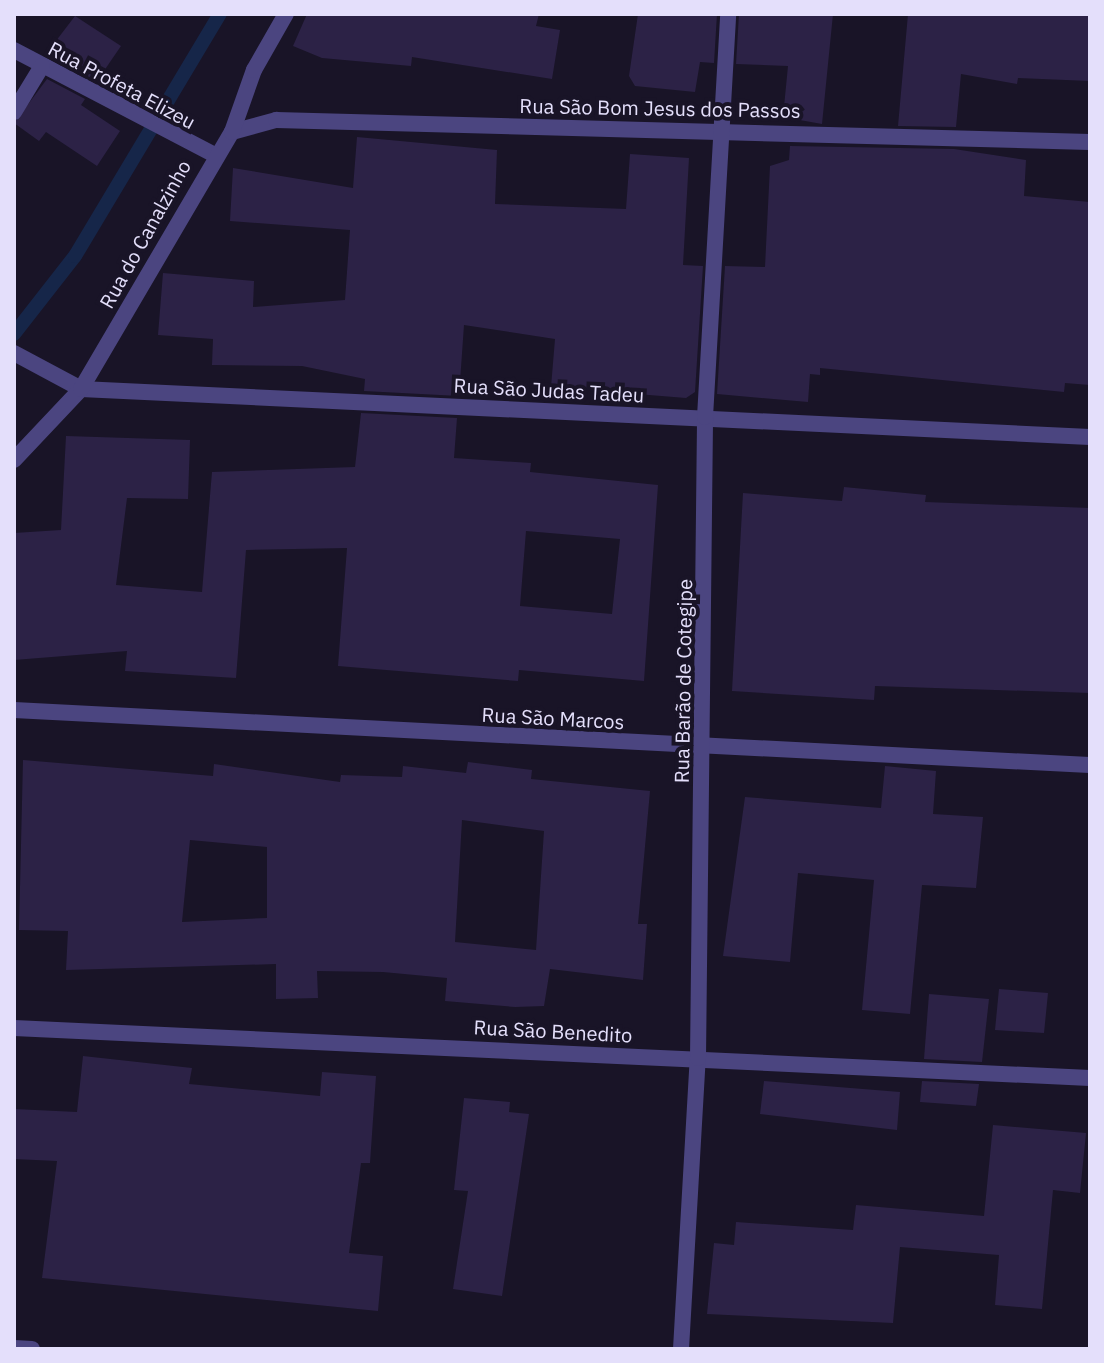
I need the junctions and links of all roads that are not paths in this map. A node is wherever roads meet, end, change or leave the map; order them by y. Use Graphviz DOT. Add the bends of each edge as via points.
graph roads {
  1 [pos="286,14"];
  2 [pos="728,14"];
  3 [pos="14,50"];
  4 [pos="42,66"];
  5 [pos="14,112"];
  6 [pos="719,128"];
  7 [pos="232,132"];
  8 [pos="1090,142"];
  9 [pos="213,154"];
  10 [pos="14,353"];
  11 [pos="81,389"];
  12 [pos="705,417"];
  13 [pos="1090,437"];
  14 [pos="14,460"];
  15 [pos="14,710"];
  16 [pos="703,745"];
  17 [pos="1090,765"];
  18 [pos="14,1028"];
  19 [pos="698,1058"];
  20 [pos="1090,1078"];
  21 [pos="14,1348"];
  22 [pos="32,1349"];
  23 [pos="681,1349"];
  1 -- 7 [label="street, Rua do Canalzinho" via="254,70"];
  2 -- 6 [label="street, Rua Barão de Cotegipe"];
  3 -- 4 [label="street, Rua Profeta Elizeu"];
  4 -- 5 [label="street"];
  4 -- 9 [label="street, Rua Profeta Elizeu"];
  6 -- 7 [label="street, Rua São Bom Jesus dos Passos" via="276,120"];
  6 -- 8 [label="street, Rua São Bom Jesus dos Passos"];
  6 -- 12 [label="street, Rua Barão de Cotegipe"];
  7 -- 9 [label="street, Rua do Canalzinho"];
  9 -- 11 [label="street, Rua do Canalzinho"];
  10 -- 11 [label="street, Rua São Judas Tadeu"];
  11 -- 12 [label="street, Rua São Judas Tadeu"];
  11 -- 14 [label="street, Rua do Canalzinho"];
  12 -- 13 [label="street, Rua São Judas Tadeu"];
  12 -- 16 [label="street, Rua Barão de Cotegipe"];
  15 -- 16 [label="street, Rua São Marcos"];
  16 -- 17 [label="street, Rua São Marcos"];
  16 -- 19 [label="street, Rua Barão de Cotegipe"];
  18 -- 19 [label="street, Rua São Benedito"];
  19 -- 20 [label="street, Rua São Benedito"];
  19 -- 23 [label="street, Rua Barão de Cotegipe"];
  21 -- 22 [label="street"];
}
